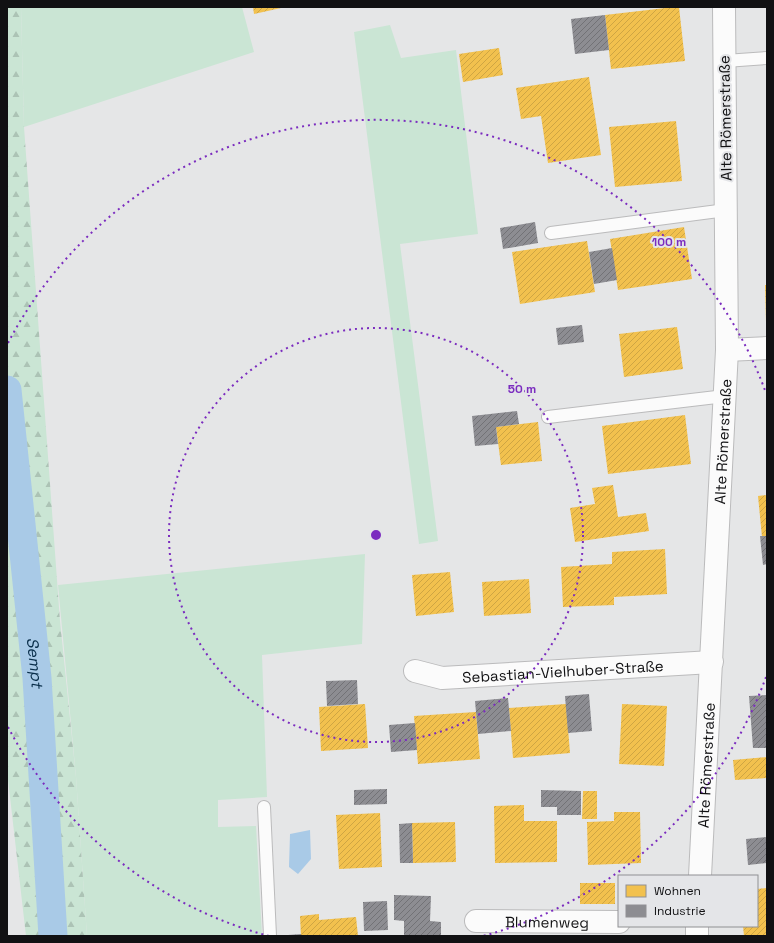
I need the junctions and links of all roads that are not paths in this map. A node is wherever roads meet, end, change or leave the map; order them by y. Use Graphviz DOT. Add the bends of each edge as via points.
graph roads {
  1 [pos="724,7"];
  2 [pos="767,58"];
  3 [pos="725,61"];
  4 [pos="726,210"];
  5 [pos="551,233"];
  6 [pos="767,348"];
  7 [pos="727,350"];
  8 [pos="725,396"];
  9 [pos="548,417"];
  10 [pos="712,662"];
  11 [pos="415,672"];
  12 [pos="264,807"];
  13 [pos="700,875"];
  14 [pos="476,921"];
  15 [pos="618,922"];
  16 [pos="270,936"];
  1 -- 3 [label="main road, Alte Römerstraße"];
  2 -- 3 [label="lane"];
  3 -- 4 [label="main road, Alte Römerstraße"];
  4 -- 5 [label="lane"];
  4 -- 7 [label="main road, Alte Römerstraße"];
  6 -- 7 [label="main road"];
  7 -- 8 [label="main road, Alte Römerstraße"];
  8 -- 9 [label="lane"];
  8 -- 10 [label="main road, Alte Römerstraße"];
  10 -- 11 [label="main road, Sebastian-Vielhuber-Straße" via="442,678"];
  10 -- 13 [label="main road, Alte Römerstraße"];
  12 -- 16 [label="lane"];
  14 -- 15 [label="main road, Blumenweg"];
}
